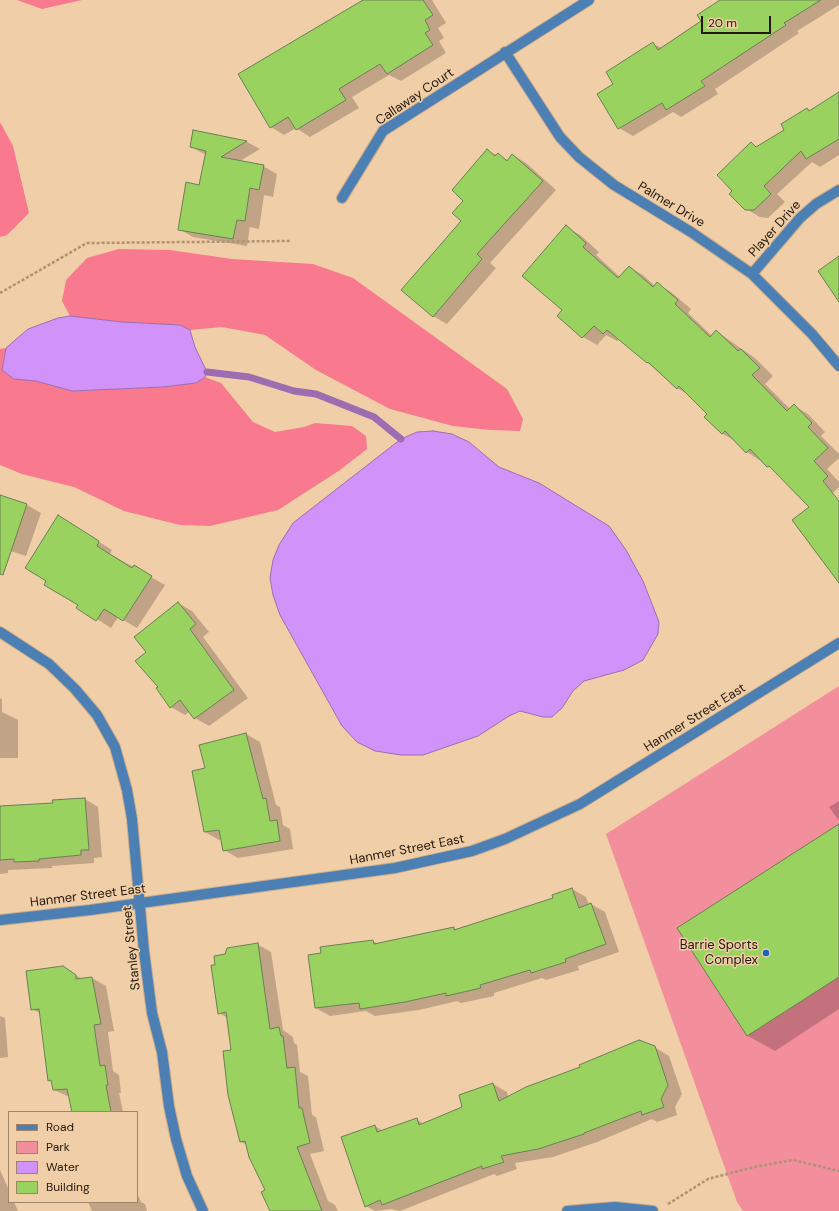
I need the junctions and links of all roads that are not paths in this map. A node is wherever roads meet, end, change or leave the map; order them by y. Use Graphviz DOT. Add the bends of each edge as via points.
graph roads {
  1 [pos="589,0"];
  2 [pos="505,52"];
  3 [pos="839,190"];
  4 [pos="342,198"];
  5 [pos="752,274"];
  6 [pos="839,366"];
  7 [pos="0,632"];
  8 [pos="839,643"];
  9 [pos="140,903"];
  10 [pos="0,920"];
  11 [pos="658,1209"];
  12 [pos="203,1211"];
  13 [pos="567,1211"];
  1 -- 2 [label="street, Callaway Court"];
  2 -- 4 [label="street, Callaway Court" via="383,131"];
  2 -- 5 [label="street, Palmer Drive" via="560,137 590,168"];
  3 -- 5 [label="street, Player Drive" via="816,204 800,218"];
  5 -- 6 [label="street, Palmer Drive" via="812,334"];
  7 -- 9 [label="street, Stanley Street" via="49,664 75,689 97,715 115,747 127,790"];
  8 -- 9 [label="street, Hanmer Street East" via="580,804 506,839 459,854 396,868"];
  9 -- 10 [label="street, Hanmer Street East"];
  9 -- 12 [label="street, Stanley Street" via="152,1013 162,1052 176,1139 187,1176"];
  11 -- 13 [label="street" via="615,1207"];
}
